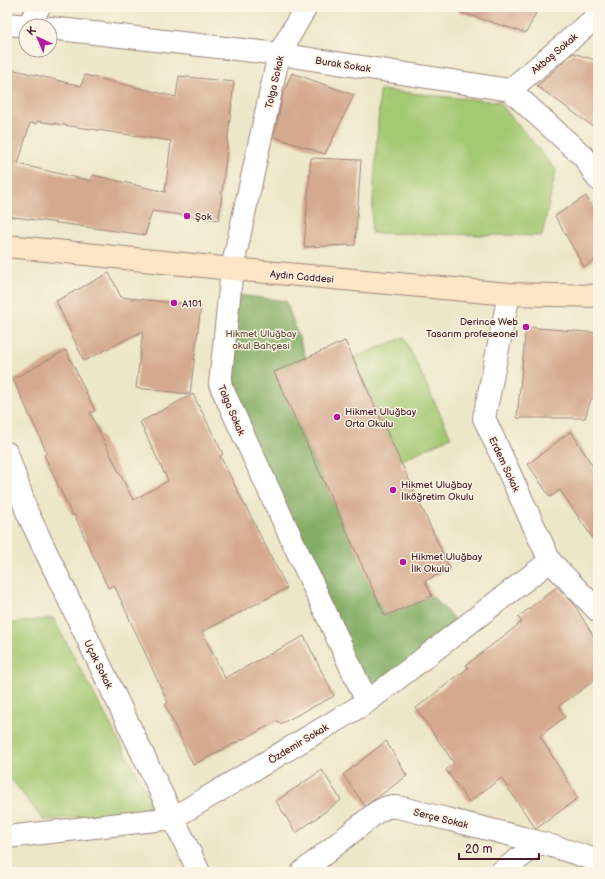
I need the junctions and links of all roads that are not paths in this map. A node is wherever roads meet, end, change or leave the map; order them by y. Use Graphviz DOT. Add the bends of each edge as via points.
graph roads {
  1 [pos="39,7"];
  2 [pos="306,7"];
  3 [pos="598,16"];
  4 [pos="33,18"];
  5 [pos="7,24"];
  6 [pos="18,25"];
  7 [pos="58,29"];
  8 [pos="279,54"];
  9 [pos="510,90"];
  10 [pos="598,179"];
  11 [pos="7,246"];
  12 [pos="232,269"];
  13 [pos="509,294"];
  14 [pos="598,296"];
  15 [pos="7,453"];
  16 [pos="17,512"];
  17 [pos="550,561"];
  18 [pos="598,611"];
  19 [pos="367,702"];
  20 [pos="173,818"];
  21 [pos="7,836"];
  22 [pos="539,843"];
  23 [pos="598,861"];
  24 [pos="199,872"];
  25 [pos="302,872"];
  26 [pos="501,872"];
  1 -- 4 [label="street"];
  2 -- 8 [label="street, Tolga Sokak"];
  3 -- 9 [label="street, Akbaş Sokak"];
  5 -- 6 [label="street"];
  7 -- 8 [label="street, Burak Sokak"];
  8 -- 9 [label="street, Burak Sokak"];
  8 -- 12 [label="street, Tolga Sokak"];
  9 -- 10 [label="street" via="584,157"];
  11 -- 12 [label="street, Aydın Caddesi"];
  12 -- 13 [label="street, Aydın Caddesi"];
  12 -- 19 [label="street, Tolga Sokak" via="220,384"];
  13 -- 14 [label="street, Aydın Caddesi"];
  13 -- 17 [label="street, Erdem Sokak" via="484,418"];
  15 -- 16 [label="street, Uçak Sokak"];
  16 -- 20 [label="street, Uçak Sokak"];
  17 -- 18 [label="street, Erdem Sokak"];
  17 -- 19 [label="street, Özdemir Sokak"];
  19 -- 20 [label="street, Özdemir Sokak"];
  20 -- 21 [label="street, Özdemir Sokak"];
  20 -- 24 [label="street, Uçak Sokak"];
  22 -- 23 [label="street, Serçe Sokak"];
  22 -- 25 [label="street, Serçe Sokak" via="387,807 377,812"];
  22 -- 26 [label="street"];
}
